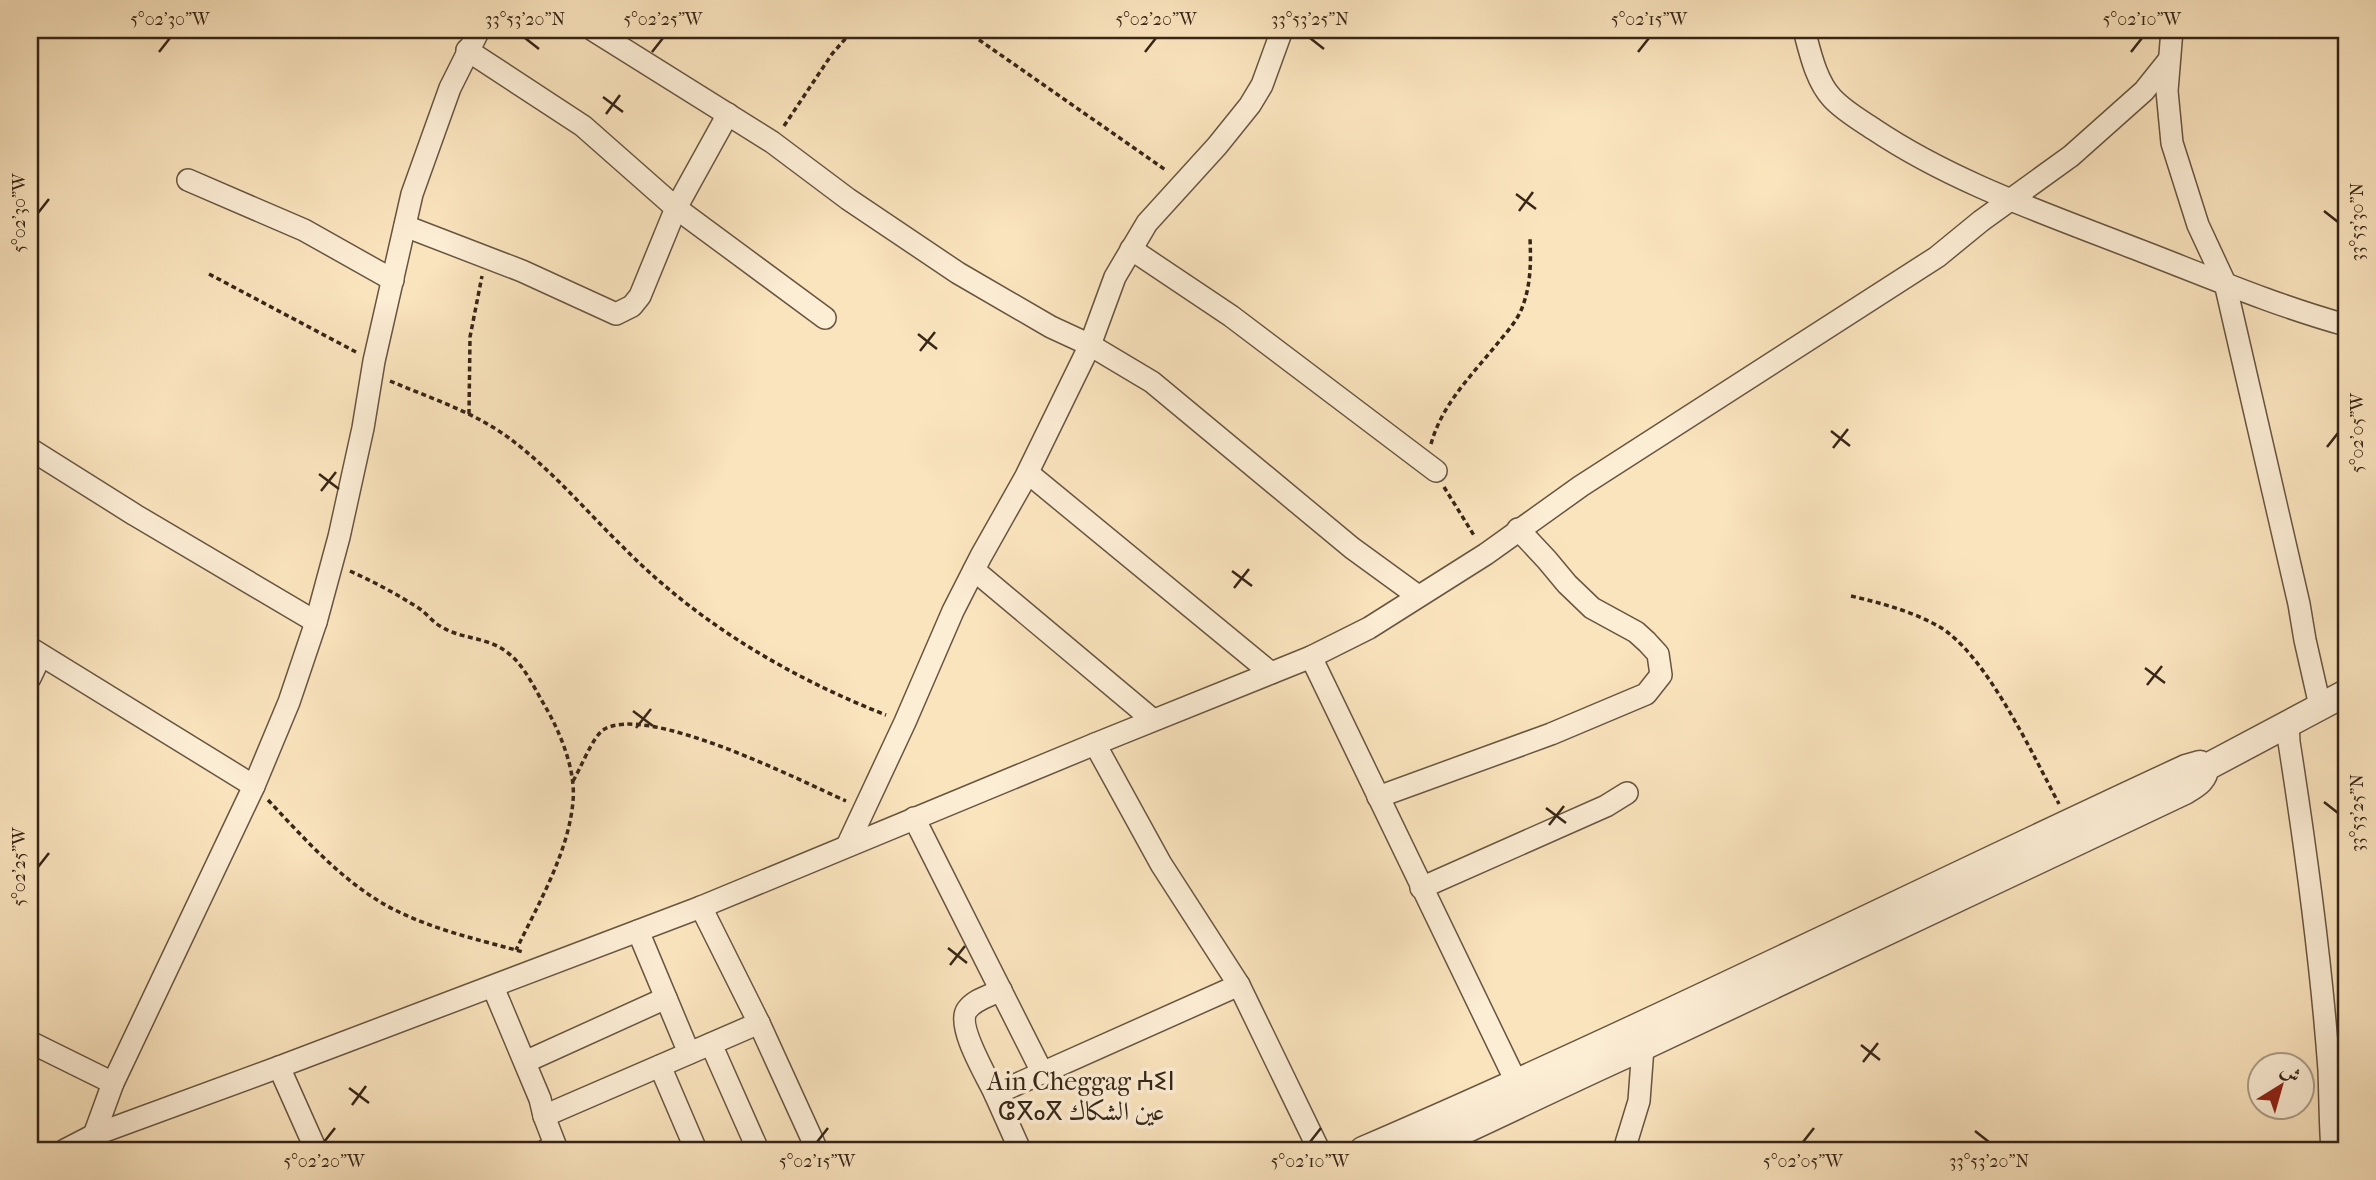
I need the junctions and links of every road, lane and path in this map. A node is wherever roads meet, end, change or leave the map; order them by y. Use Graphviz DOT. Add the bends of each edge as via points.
graph roads {
  1 [pos="593,30"];
  2 [pos="853,30"];
  3 [pos="965,30"];
  4 [pos="1282,30"];
  5 [pos="1804,30"];
  6 [pos="2172,30"];
  7 [pos="469,37"];
  8 [pos="2168,61"];
  9 [pos="728,114"];
  10 [pos="772,142"];
  11 [pos="188,180"];
  12 [pos="1184,183"];
  13 [pos="2012,200"];
  14 [pos="676,208"];
  15 [pos="405,226"];
  16 [pos="1530,238"];
  17 [pos="1131,249"];
  18 [pos="486,257"];
  19 [pos="209,274"];
  20 [pos="393,280"];
  21 [pos="2225,283"];
  22 [pos="825,318"];
  23 [pos="2346,325"];
  24 [pos="1090,345"];
  25 [pos="373,367"];
  26 [pos="469,414"];
  27 [pos="30,449"];
  28 [pos="1436,471"];
  29 [pos="1028,473"];
  30 [pos="1518,529"];
  31 [pos="1486,554"];
  32 [pos="332,562"];
  33 [pos="974,570"];
  34 [pos="1418,596"];
  35 [pos="1851,596"];
  36 [pos="316,622"];
  37 [pos="35,651"];
  38 [pos="1311,657"];
  39 [pos="1271,673"];
  40 [pos="30,678"];
  41 [pos="2338,700"];
  42 [pos="1153,720"];
  43 [pos="905,722"];
  44 [pos="2288,722"];
  45 [pos="1095,744"];
  46 [pos="2205,768"];
  47 [pos="572,783"];
  48 [pos="254,786"];
  49 [pos="1627,793"];
  50 [pos="1378,797"];
  51 [pos="864,810"];
  52 [pos="914,818"];
  53 [pos="2068,821"];
  54 [pos="847,846"];
  55 [pos="1421,888"];
  56 [pos="701,906"];
  57 [pos="638,931"];
  58 [pos="516,950"];
  59 [pos="559,961"];
  60 [pos="1239,985"];
  61 [pos="493,987"];
  62 [pos="1001,990"];
  63 [pos="666,998"];
  64 [pos="759,1023"];
  65 [pos="30,1042"];
  66 [pos="710,1044"];
  67 [pos="1643,1047"];
  68 [pos="689,1053"];
  69 [pos="525,1062"];
  70 [pos="660,1066"];
  71 [pos="279,1067"];
  72 [pos="1042,1072"];
  73 [pos="113,1083"];
  74 [pos="1521,1092"];
  75 [pos="995,1094"];
  76 [pos="544,1116"];
  77 [pos="94,1135"];
  78 [pos="558,1149"];
  79 [pos="65,1150"];
  80 [pos="316,1150"];
  81 [pos="696,1150"];
  82 [pos="758,1150"];
  83 [pos="817,1150"];
  84 [pos="1020,1150"];
  85 [pos="1319,1150"];
  86 [pos="1363,1150"];
  87 [pos="1421,1150"];
  88 [pos="1624,1150"];
  89 [pos="2332,1150"];
  1 -- 9 [label="street"];
  2 -- 10 [label="path"];
  3 -- 12 [label="path"];
  4 -- 12 [label="street" via="1256,96"];
  5 -- 13 [label="street" via="1819,77 1843,109 1909,152"];
  6 -- 8 [label="street"];
  7 -- 14 [label="street" via="583,126"];
  7 -- 15 [label="street" via="412,194"];
  8 -- 13 [label="street" via="2144,91 2071,156"];
  8 -- 21 [label="street" via="2172,143 2198,225"];
  9 -- 10 [label="street"];
  9 -- 14 [label="street"];
  10 -- 24 [label="street" via="958,273"];
  11 -- 20 [label="street" via="304,230"];
  12 -- 17 [label="street" via="1147,223"];
  13 -- 21 [label="street"];
  13 -- 30 [label="street" via="1937,257"];
  14 -- 18 [label="street" via="640,296 616,314"];
  14 -- 22 [label="street"];
  15 -- 18 [label="street"];
  15 -- 20 [label="street"];
  16 -- 28 [label="path" via="1529,279 1521,310 1444,414 1432,443"];
  17 -- 24 [label="street" via="1115,277"];
  17 -- 28 [label="street" via="1231,316"];
  18 -- 26 [label="path" via="470,337"];
  19 -- 25 [label="path"];
  20 -- 25 [label="street"];
  21 -- 23 [label="street"];
  21 -- 41 [label="street" via="2305,640"];
  24 -- 29 [label="street"];
  24 -- 34 [label="street" via="1152,382 1352,548"];
  25 -- 26 [label="path"];
  25 -- 32 [label="street"];
  26 -- 43 [label="path" via="509,437 683,602 735,639 843,698"];
  27 -- 36 [label="street"];
  28 -- 31 [label="path"];
  29 -- 33 [label="street"];
  29 -- 39 [label="street"];
  30 -- 31 [label="street"];
  30 -- 50 [label="street" via="1592,608 1647,642 1658,654 1661,675 1646,694"];
  31 -- 34 [label="street"];
  32 -- 36 [label="street"];
  32 -- 47 [label="path" via="384,587 449,631 494,643 512,656 550,714 570,764"];
  33 -- 42 [label="street"];
  33 -- 43 [label="street"];
  34 -- 38 [label="street" via="1369,628"];
  35 -- 53 [label="path" via="1889,605 1938,626 1967,649 2017,726"];
  36 -- 48 [label="street"];
  37 -- 40 [label="street"];
  37 -- 48 [label="street"];
  38 -- 39 [label="street"];
  38 -- 50 [label="street"];
  39 -- 42 [label="street"];
  41 -- 44 [label="street"];
  42 -- 45 [label="street"];
  43 -- 51 [label="street"];
  44 -- 46 [label="street"];
  44 -- 89 [label="street" via="2323,1010"];
  45 -- 52 [label="street"];
  45 -- 60 [label="street" via="1161,864"];
  46 -- 53 [label="street" via="2200,764 2186,768"];
  46 -- 67 [label="street" via="2201,779 2185,791"];
  47 -- 51 [label="path" via="598,735 606,728 638,724 720,746"];
  47 -- 58 [label="path" via="566,836"];
  48 -- 58 [label="path" via="325,859 372,897 452,932"];
  48 -- 73 [label="street"];
  49 -- 55 [label="street"];
  50 -- 55 [label="street"];
  51 -- 54 [label="street"];
  52 -- 54 [label="street"];
  52 -- 62 [label="street"];
  53 -- 74 [label="street" via="1632,1029"];
  54 -- 56 [label="street"];
  55 -- 74 [label="street"];
  56 -- 57 [label="street"];
  56 -- 64 [label="street"];
  57 -- 59 [label="street"];
  57 -- 63 [label="street"];
  58 -- 59 [label="path"];
  59 -- 61 [label="street"];
  60 -- 72 [label="street"];
  60 -- 85 [label="street"];
  61 -- 69 [label="street"];
  61 -- 71 [label="street"];
  62 -- 72 [label="street"];
  62 -- 75 [label="street" via="974,1003 964,1019"];
  63 -- 68 [label="street"];
  63 -- 69 [label="street"];
  64 -- 66 [label="street"];
  64 -- 83 [label="street"];
  65 -- 73 [label="street"];
  66 -- 68 [label="street"];
  66 -- 82 [label="street"];
  67 -- 74 [label="street" via="1575,1077"];
  67 -- 88 [label="street" via="1639,1101"];
  68 -- 70 [label="street"];
  69 -- 76 [label="street"];
  70 -- 76 [label="street"];
  70 -- 81 [label="street"];
  71 -- 77 [label="street"];
  71 -- 80 [label="street"];
  72 -- 75 [label="street"];
  73 -- 77 [label="street"];
  74 -- 86 [label="street"];
  74 -- 87 [label="street"];
  75 -- 84 [label="street"];
  76 -- 78 [label="street"];
  77 -- 79 [label="street"];
}
